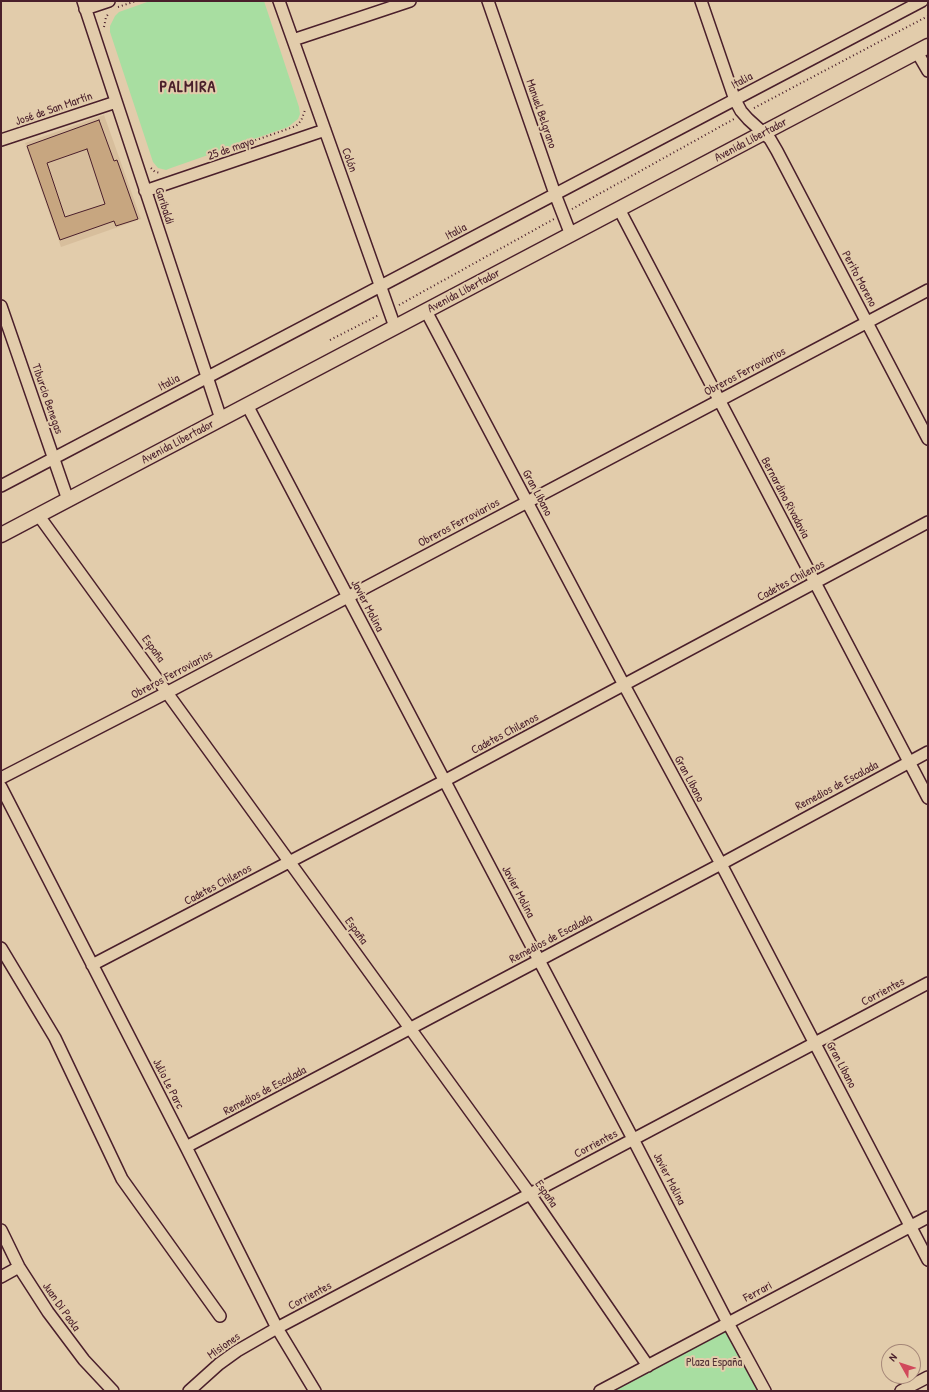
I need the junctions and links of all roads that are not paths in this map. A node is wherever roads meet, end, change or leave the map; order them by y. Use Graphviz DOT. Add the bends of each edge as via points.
graph roads {
  1 [pos="279,1"];
  2 [pos="410,1"];
  3 [pos="488,1"];
  4 [pos="701,1"];
  5 [pos="922,1"];
  6 [pos="84,5"];
  7 [pos="112,6"];
  8 [pos="293,40"];
  9 [pos="923,49"];
  10 [pos="928,72"];
  11 [pos="735,100"];
  12 [pos="116,102"];
  13 [pos="325,130"];
  14 [pos="764,133"];
  15 [pos="1,140"];
  16 [pos="145,191"];
  17 [pos="555,194"];
  18 [pos="619,209"];
  19 [pos="571,235"];
  20 [pos="381,287"];
  21 [pos="928,290"];
  22 [pos="1,306"];
  23 [pos="426,311"];
  24 [pos="867,322"];
  25 [pos="395,327"];
  26 [pos="207,378"];
  27 [pos="719,401"];
  28 [pos="247,405"];
  29 [pos="221,419"];
  30 [pos="928,439"];
  31 [pos="53,459"];
  32 [pos="1,486"];
  33 [pos="68,500"];
  34 [pos="528,501"];
  35 [pos="39,516"];
  36 [pos="928,522"];
  37 [pos="1,535"];
  38 [pos="816,583"];
  39 [pos="348,597"];
  40 [pos="624,685"];
  41 [pos="168,692"];
  42 [pos="928,752"];
  43 [pos="909,762"];
  44 [pos="1,778"];
  45 [pos="444,781"];
  46 [pos="1,787"];
  47 [pos="928,798"];
  48 [pos="290,862"];
  49 [pos="721,864"];
  50 [pos="1,948"];
  51 [pos="539,960"];
  52 [pos="92,965"];
  53 [pos="928,983"];
  54 [pos="410,1028"];
  55 [pos="814,1043"];
  56 [pos="633,1139"];
  57 [pos="186,1147"];
  58 [pos="530,1194"];
  59 [pos="928,1217"];
  60 [pos="910,1226"];
  61 [pos="1,1230"];
  62 [pos="928,1260"];
  63 [pos="19,1267"];
  64 [pos="1,1276"];
  65 [pos="220,1316"];
  66 [pos="728,1323"];
  67 [pos="277,1328"];
  68 [pos="648,1366"];
  69 [pos="928,1376"];
  70 [pos="113,1391"];
  71 [pos="189,1391"];
  72 [pos="315,1391"];
  73 [pos="600,1391"];
  74 [pos="765,1391"];
  75 [pos="901,1391"];
  1 -- 8 [label="street, Colón"];
  2 -- 8 [label="street"];
  3 -- 17 [label="street, Manuel Belgrano"];
  4 -- 11 [label="street, Perito Moreno"];
  5 -- 11 [label="street, Italia"];
  6 -- 7 [label="street"];
  6 -- 12 [label="street, Garibaldi"];
  8 -- 13 [label="street, Colón"];
  9 -- 10 [label="street"];
  9 -- 14 [label="main road, Avenida Libertador"];
  11 -- 14 [label="street, Perito Moreno" via="744,114"];
  11 -- 17 [label="street, Italia"];
  12 -- 15 [label="street, José de San Martín"];
  12 -- 16 [label="street, Garibaldi"];
  13 -- 16 [label="street, 25 de mayo"];
  13 -- 20 [label="street, Colón"];
  14 -- 18 [label="main road, Avenida Libertador"];
  14 -- 24 [label="street, Perito Moreno" via="777,151"];
  16 -- 26 [label="street, Garibaldi"];
  17 -- 19 [label="street, Manuel Belgrano"];
  17 -- 20 [label="street, Italia"];
  18 -- 19 [label="main road, Avenida Libertador"];
  18 -- 27 [label="street, Bernardino Rivadavia"];
  19 -- 23 [label="main road, Avenida Libertador"];
  20 -- 25 [label="street, Colón"];
  20 -- 26 [label="street, Italia"];
  21 -- 24 [label="street, Obreros Ferroviarios"];
  22 -- 31 [label="street, Tiburcio Benegas"];
  23 -- 25 [label="main road, Avenida Libertador"];
  23 -- 34 [label="street, Gran Líbano"];
  24 -- 27 [label="street, Obreros Ferroviarios"];
  24 -- 30 [label="street, Perito Moreno"];
  25 -- 28 [label="main road, Avenida Libertador"];
  26 -- 29 [label="street, Garibaldi"];
  26 -- 31 [label="street, Italia"];
  27 -- 34 [label="street, Obreros Ferroviarios"];
  27 -- 38 [label="street, Bernardino Rivadavia"];
  28 -- 29 [label="main road, Avenida Libertador"];
  28 -- 39 [label="street, Javier Molina"];
  29 -- 33 [label="main road, Avenida Libertador"];
  31 -- 32 [label="street, Italia"];
  31 -- 33 [label="street, Tiburcio Benegas"];
  33 -- 35 [label="main road, Avenida Libertador"];
  34 -- 39 [label="street, Obreros Ferroviarios"];
  34 -- 40 [label="street, Gran Líbano"];
  35 -- 37 [label="main road, Avenida Libertador"];
  35 -- 41 [label="street, España"];
  36 -- 38 [label="street, Cadetes Chilenos"];
  38 -- 40 [label="street, Cadetes Chilenos"];
  38 -- 43 [label="street, Bernardino Rivadavia"];
  39 -- 41 [label="street, Obreros Ferroviarios"];
  39 -- 45 [label="street, Javier Molina"];
  40 -- 45 [label="street, Cadetes Chilenos"];
  40 -- 49 [label="street, Gran Líbano"];
  41 -- 44 [label="street, Obreros Ferroviarios"];
  41 -- 48 [label="street, España"];
  42 -- 43 [label="street, Remedios de Escalada"];
  43 -- 47 [label="street, Bernardino Rivadavia"];
  43 -- 49 [label="street, Remedios de Escalada"];
  45 -- 48 [label="street, Cadetes Chilenos"];
  45 -- 51 [label="street, Javier Molina"];
  46 -- 52 [label="street, Julio Le Parc"];
  48 -- 52 [label="street, Cadetes Chilenos"];
  48 -- 54 [label="street, España"];
  49 -- 51 [label="street, Remedios de Escalada"];
  49 -- 55 [label="street, Gran Líbano"];
  50 -- 65 [label="street" via="55,1038 122,1178"];
  51 -- 54 [label="street, Remedios de Escalada"];
  51 -- 56 [label="street, Javier Molina"];
  52 -- 57 [label="street, Julio Le Parc"];
  53 -- 55 [label="street, Corrientes"];
  54 -- 57 [label="street, Remedios de Escalada"];
  54 -- 58 [label="street, España"];
  55 -- 56 [label="street, Corrientes"];
  55 -- 60 [label="street, Gran Líbano"];
  56 -- 58 [label="street, Corrientes"];
  56 -- 66 [label="street, Javier Molina"];
  57 -- 67 [label="street, Julio Le Parc"];
  58 -- 67 [label="street, Corrientes"];
  58 -- 68 [label="street, España"];
  59 -- 60 [label="street, Ferrari"];
  60 -- 62 [label="street, Gran Líbano"];
  60 -- 66 [label="street, Ferrari"];
  61 -- 63 [label="street, Juan Di Paola"];
  63 -- 64 [label="street"];
  63 -- 70 [label="street, Juan Di Paola" via="63,1334"];
  66 -- 68 [label="street, Ferrari"];
  66 -- 74 [label="street, Javier Molina"];
  67 -- 71 [label="street, Misiones" via="237,1351"];
  67 -- 72 [label="street, Julio Le Parc"];
  68 -- 73 [label="street, Ferrari"];
  69 -- 75 [label="street"];
}
